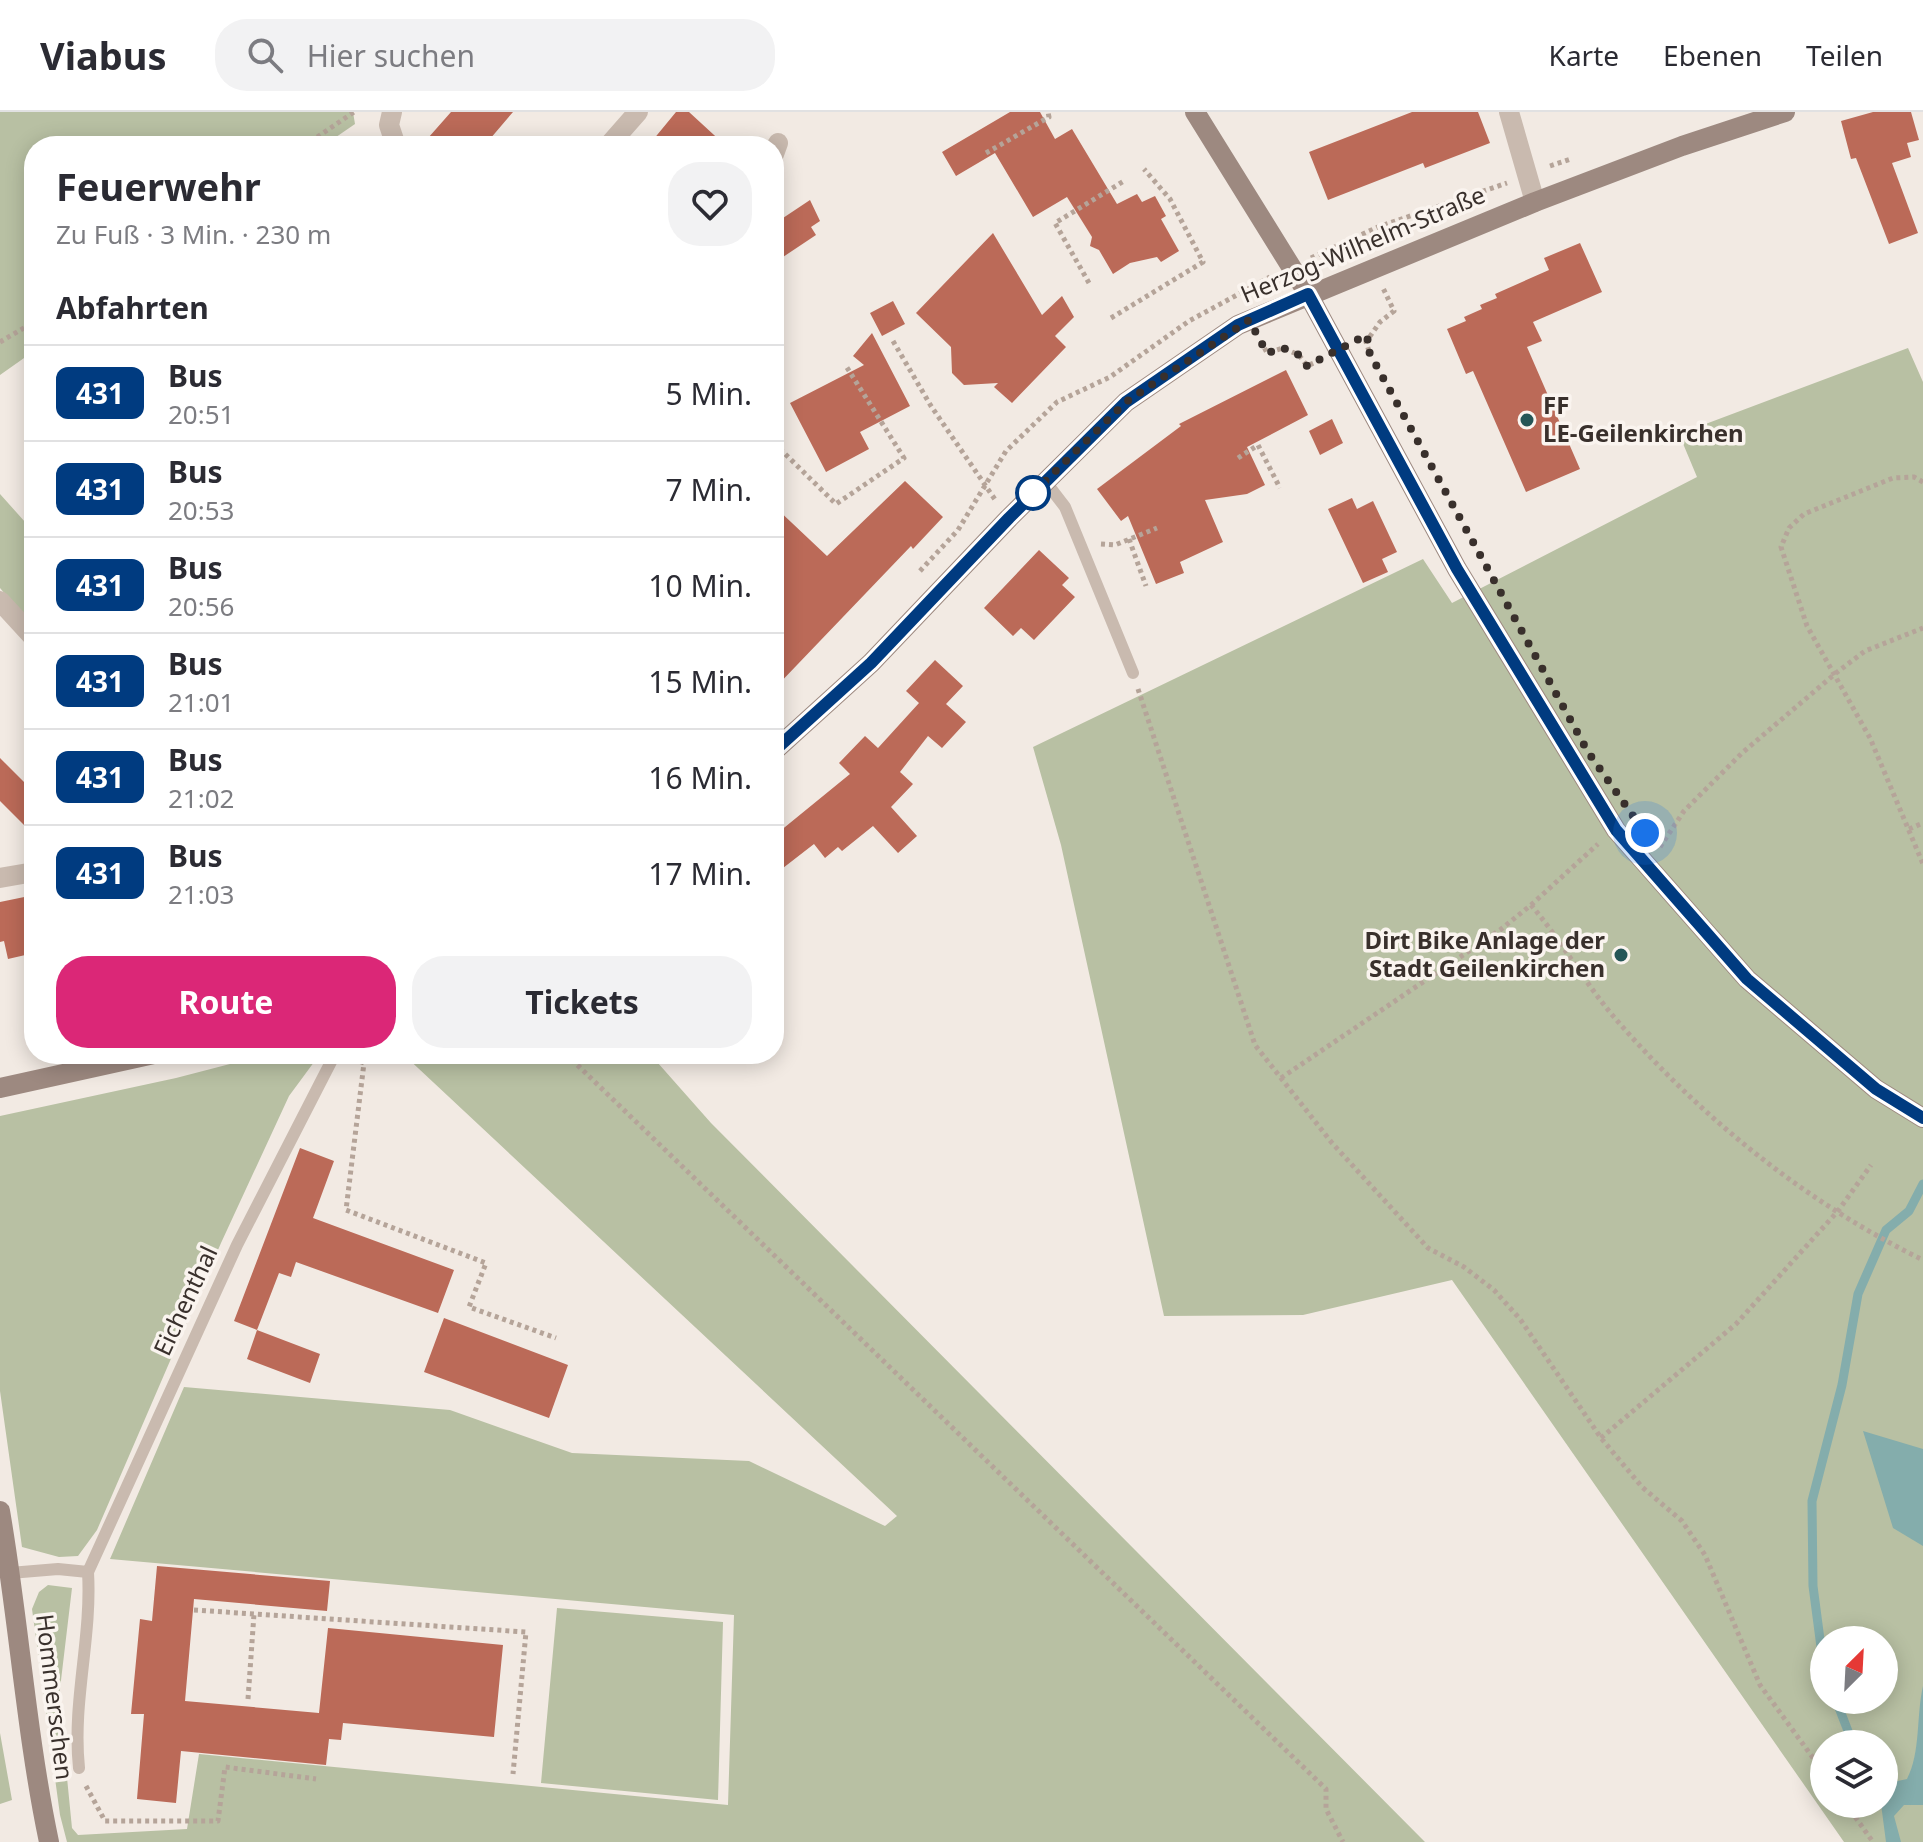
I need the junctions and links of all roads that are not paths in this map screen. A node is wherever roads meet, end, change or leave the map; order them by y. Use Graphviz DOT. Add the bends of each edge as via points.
graph roads {
  1 [pos="392,112"];
  2 [pos="638,112"];
  3 [pos="1195,112"];
  4 [pos="1509,112"];
  5 [pos="1785,112"];
  6 [pos="393,136"];
  7 [pos="617,136"];
  8 [pos="1535,202"];
  9 [pos="1308,294"];
  10 [pos="1045,481"];
  11 [pos="0,601"];
  12 [pos="24,627"];
  13 [pos="1133,673"];
  14 [pos="784,742"];
  15 [pos="24,874"];
  16 [pos="0,878"];
  17 [pos="109,1064"];
  18 [pos="330,1064"];
  19 [pos="0,1088"];
  20 [pos="1923,1118"];
  21 [pos="0,1511"];
  22 [pos="88,1572"];
  23 [pos="10,1573"];
  24 [pos="79,1768"];
  25 [pos="49,1842"];
  1 -- 6 [label="street"];
  2 -- 7 [label="street"];
  3 -- 9 [label="main road"];
  4 -- 8 [label="street"];
  5 -- 8 [label="main road, Herzog-Wilhelm-Straße"];
  8 -- 9 [label="main road, Herzog-Wilhelm-Straße"];
  9 -- 10 [label="main road, Herzog-Wilhelm-Straße" via="1249,320 1126,402"];
  9 -- 20 [label="main road" via="1457,569 1616,830 1747,979 1876,1089"];
  10 -- 13 [label="lane" via="1065,507"];
  10 -- 14 [label="main road, Herzog-Wilhelm-Straße" via="871,663"];
  11 -- 12 [label="street"];
  15 -- 16 [label="street"];
  17 -- 19 [label="main road"];
  18 -- 22 [label="lane, Eichenthal" via="231,1259"];
  21 -- 23 [label="main road, Hommerschen"];
  22 -- 23 [label="lane"];
  22 -- 24 [label="lane, Eichenthal" via="75,1731"];
  23 -- 25 [label="main road, Hommerschen" via="35,1774"];
}
